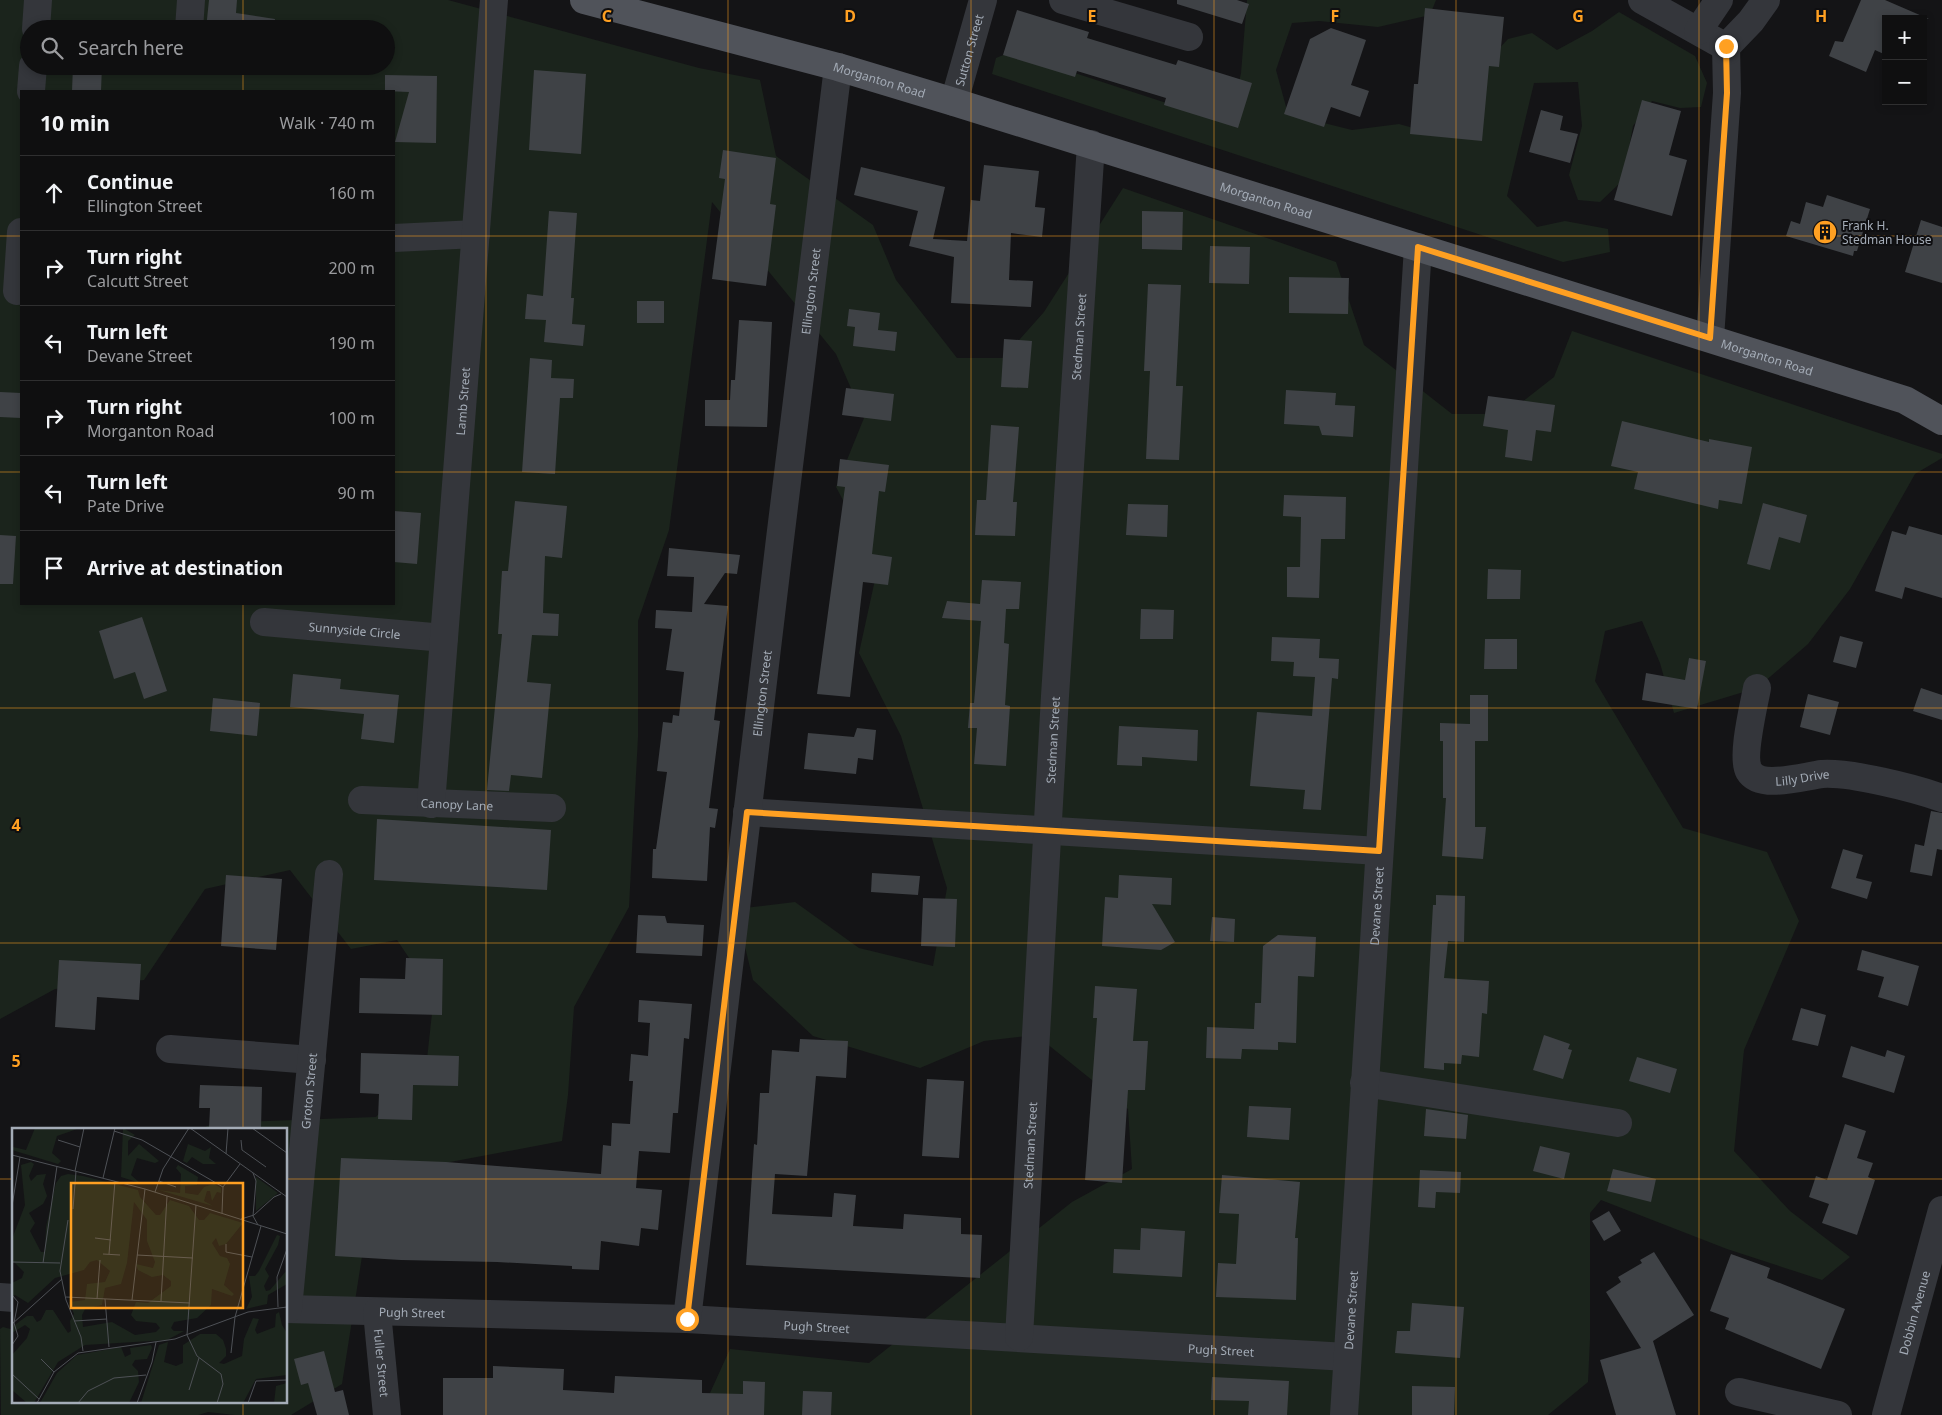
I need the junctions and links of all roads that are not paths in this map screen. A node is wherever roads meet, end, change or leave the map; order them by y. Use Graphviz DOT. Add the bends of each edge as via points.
graph roads {
  1 [pos="38,0"];
  2 [pos="192,0"];
  3 [pos="494,0"];
  4 [pos="584,0"];
  5 [pos="984,0"];
  6 [pos="1063,0"];
  7 [pos="1642,0"];
  8 [pos="1719,0"];
  9 [pos="1766,0"];
  10 [pos="37,20"];
  11 [pos="190,20"];
  12 [pos="1698,31"];
  13 [pos="1189,37"];
  14 [pos="1726,46"];
  15 [pos="838,67"];
  16 [pos="33,75"];
  17 [pos="32,90"];
  18 [pos="954,102"];
  19 [pos="1091,144"];
  20 [pos="476,234"];
  21 [pos="395,238"];
  22 [pos="20,247"];
  23 [pos="1418,247"];
  24 [pos="17,291"];
  25 [pos="1710,338"];
  26 [pos="1942,399"];
  27 [pos="1906,400"];
  28 [pos="1942,421"];
  29 [pos="264,622"];
  30 [pos="444,638"];
  31 [pos="1757,688"];
  32 [pos="1942,798"];
  33 [pos="362,800"];
  34 [pos="431,804"];
  35 [pos="552,808"];
  36 [pos="747,812"];
  37 [pos="1047,831"];
  38 [pos="1379,851"];
  39 [pos="329,874"];
  40 [pos="170,1049"];
  41 [pos="312,1060"];
  42 [pos="1364,1082"];
  43 [pos="1618,1123"];
  44 [pos="1942,1210"];
  45 [pos="288,1299"];
  46 [pos="288,1309"];
  47 [pos="377,1312"];
  48 [pos="687,1319"];
  49 [pos="1019,1337"];
  50 [pos="1347,1357"];
  51 [pos="1739,1392"];
  52 [pos="387,1415"];
  53 [pos="1344,1415"];
  54 [pos="1838,1415"];
  55 [pos="1886,1415"];
  1 -- 10 [label="street"];
  2 -- 11 [label="street"];
  3 -- 20 [label="street, Lamb Street"];
  4 -- 15 [label="main road, Morganton Road"];
  5 -- 18 [label="street, Sutton Street"];
  6 -- 13 [label="street"];
  7 -- 12 [label="street"];
  8 -- 12 [label="street"];
  9 -- 14 [label="street" via="1752,21"];
  12 -- 14 [label="street"];
  14 -- 25 [label="street" via="1727,93"];
  15 -- 18 [label="main road, Morganton Road"];
  15 -- 36 [label="street, Ellington Street"];
  16 -- 17 [label="street"];
  18 -- 19 [label="main road, Morganton Road"];
  19 -- 23 [label="main road, Morganton Road"];
  19 -- 37 [label="street, Stedman Street"];
  20 -- 21 [label="street"];
  20 -- 30 [label="street, Lamb Street"];
  22 -- 24 [label="street"];
  23 -- 25 [label="main road, Morganton Road"];
  23 -- 38 [label="street, Devane Street"];
  25 -- 27 [label="main road, Morganton Road"];
  26 -- 27 [label="main road"];
  27 -- 28 [label="main road, Morganton Road"];
  29 -- 30 [label="street, Sunnyside Circle"];
  30 -- 34 [label="street, Lamb Street"];
  31 -- 32 [label="street, Lilly Drive" via="1746,758 1750,773 1757,779 1840,775 1919,790"];
  33 -- 34 [label="street, Canopy Lane"];
  34 -- 35 [label="street, Canopy Lane"];
  36 -- 37 [label="street"];
  36 -- 48 [label="street, Ellington Street"];
  37 -- 38 [label="street"];
  37 -- 49 [label="street, Stedman Street"];
  38 -- 42 [label="street, Devane Street"];
  39 -- 41 [label="street, Groton Street"];
  40 -- 41 [label="street"];
  41 -- 45 [label="street, Groton Street"];
  42 -- 43 [label="street"];
  42 -- 50 [label="street, Devane Street"];
  44 -- 55 [label="street, Dobbin Avenue"];
  46 -- 47 [label="street, Pugh Street"];
  47 -- 48 [label="street, Pugh Street"];
  47 -- 52 [label="street, Fuller Street"];
  48 -- 49 [label="street, Pugh Street"];
  49 -- 50 [label="street, Pugh Street"];
  50 -- 53 [label="street, Devane Street"];
  51 -- 54 [label="street"];
}
